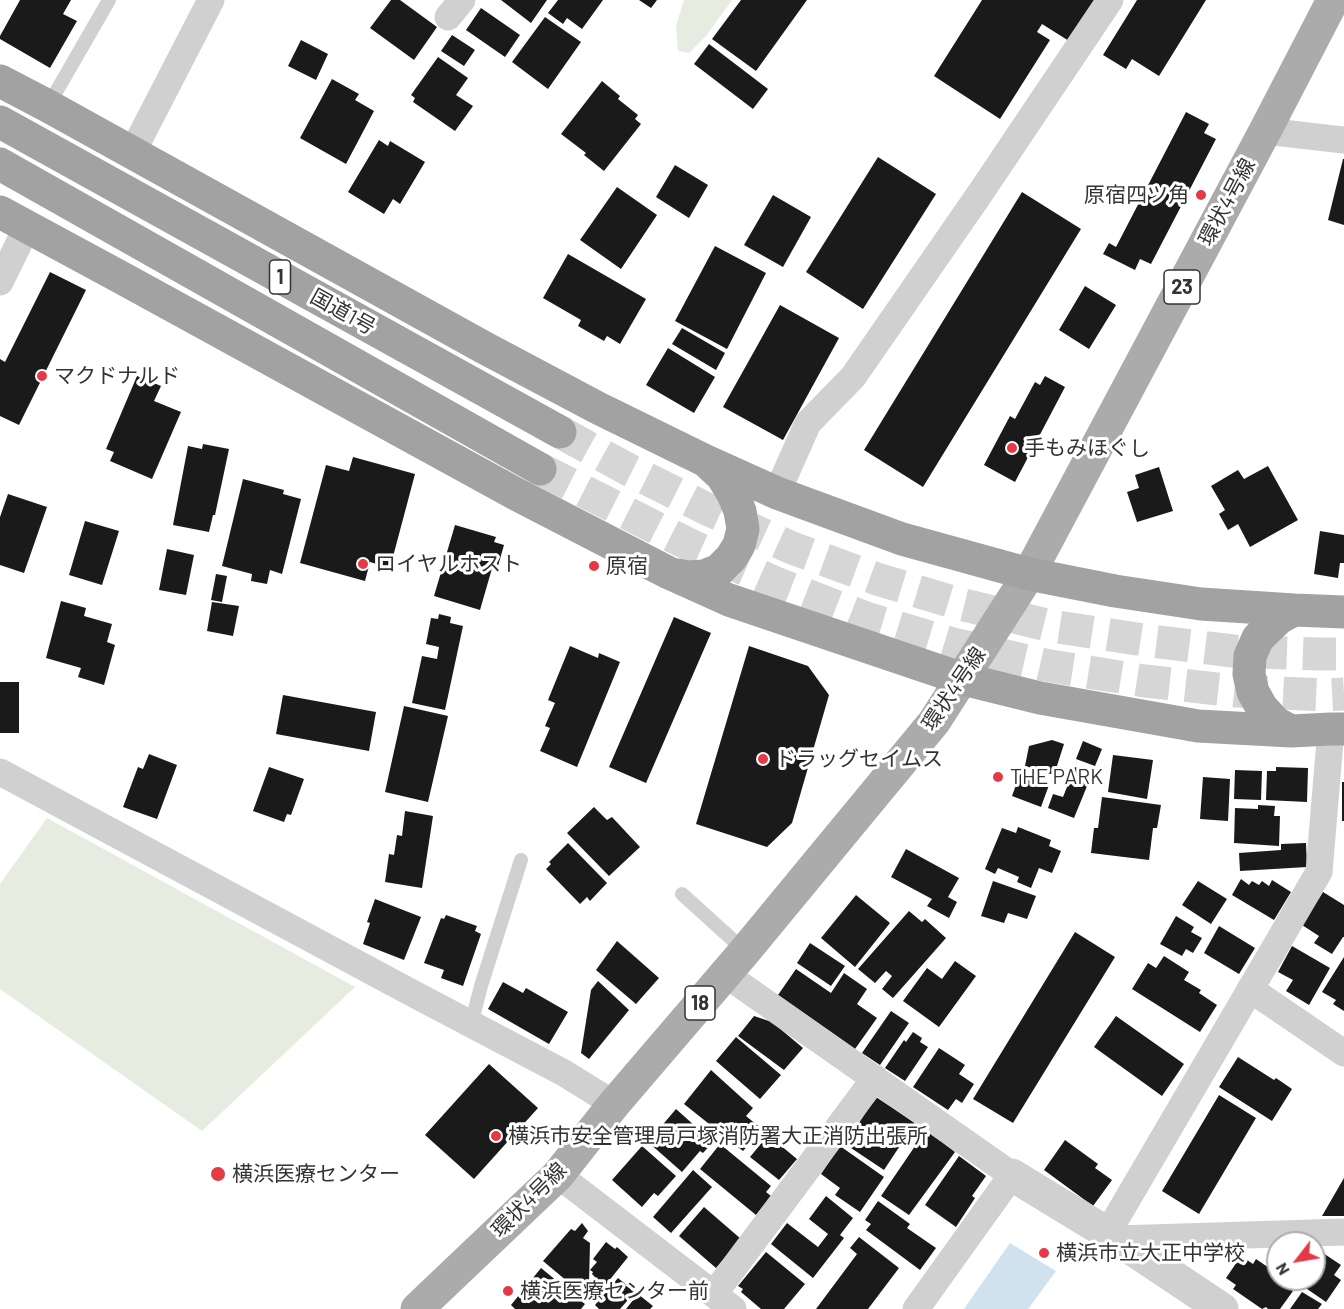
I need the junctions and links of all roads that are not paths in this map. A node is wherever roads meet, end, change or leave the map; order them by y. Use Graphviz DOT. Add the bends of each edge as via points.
graph roads {
  1 [pos="109,0"];
  2 [pos="211,0"];
  3 [pos="1110,0"];
  4 [pos="1333,0"];
  5 [pos="0,81"];
  6 [pos="48,106"];
  7 [pos="0,122"];
  8 [pos="1265,131"];
  9 [pos="1344,140"];
  10 [pos="132,153"];
  11 [pos="0,164"];
  12 [pos="13,220"];
  13 [pos="0,282"];
  14 [pos="560,432"];
  15 [pos="706,461"];
  16 [pos="540,469"];
  17 [pos="777,493"];
  18 [pos="669,573"];
  19 [pos="1029,574"];
  20 [pos="1294,610"];
  21 [pos="1344,612"];
  22 [pos="963,679"];
  23 [pos="1337,729"];
  24 [pos="1291,731"];
  25 [pos="0,772"];
  26 [pos="521,860"];
  27 [pos="682,894"];
  28 [pos="735,963"];
  29 [pos="1250,989"];
  30 [pos="471,1025"];
  31 [pos="1344,1053"];
  32 [pos="875,1078"];
  33 [pos="614,1104"];
  34 [pos="558,1175"];
  35 [pos="1012,1175"];
  36 [pos="1344,1232"];
  37 [pos="1112,1236"];
  38 [pos="724,1301"];
  39 [pos="417,1309"];
  40 [pos="916,1309"];
  41 [pos="1222,1309"];
  1 -- 6 [label="lane"];
  2 -- 10 [label="street"];
  3 -- 17 [label="street" via="853,377 808,423"];
  4 -- 8 [label="main road, 環状4号線 / 23"];
  5 -- 6 [label="highway"];
  6 -- 10 [label="highway"];
  7 -- 14 [label="highway, 国道1号 / 1"];
  8 -- 9 [label="street"];
  8 -- 19 [label="main road, 環状4号線 / 23"];
  10 -- 15 [label="highway" via="598,408"];
  11 -- 16 [label="highway, 国道1号 / 1"];
  12 -- 13 [label="street"];
  12 -- 18 [label="highway" via="525,499"];
  15 -- 17 [label="highway"];
  15 -- 18 [label="highway" via="722,476 740,511 743,529 739,545 719,570 688,577"];
  17 -- 19 [label="highway" via="902,539"];
  18 -- 22 [label="highway" via="729,600"];
  19 -- 20 [label="highway" via="1202,604"];
  19 -- 22 [label="main road, 環状4号線 / 23"];
  20 -- 21 [label="highway"];
  20 -- 24 [label="highway" via="1278,618 1258,638 1250,656 1249,674 1262,708 1275,723"];
  22 -- 24 [label="highway" via="1040,698 1198,726"];
  22 -- 28 [label="main road, 環状4号線 / 18" via="934,722"];
  23 -- 24 [label="highway"];
  23 -- 29 [label="street" via="1319,872"];
  25 -- 30 [label="street"];
  26 -- 30 [label="lane"];
  27 -- 28 [label="lane"];
  28 -- 32 [label="street"];
  28 -- 33 [label="main road, 環状4号線 / 18"];
  29 -- 31 [label="street"];
  29 -- 37 [label="street"];
  30 -- 33 [label="street"];
  32 -- 35 [label="street"];
  32 -- 38 [label="street"];
  33 -- 34 [label="main road, 環状4号線 / 18"];
  34 -- 38 [label="street"];
  34 -- 39 [label="main road, 環状4号線 / 18"];
  35 -- 37 [label="street"];
  35 -- 40 [label="street"];
  36 -- 37 [label="street"];
  37 -- 41 [label="street"];
}
